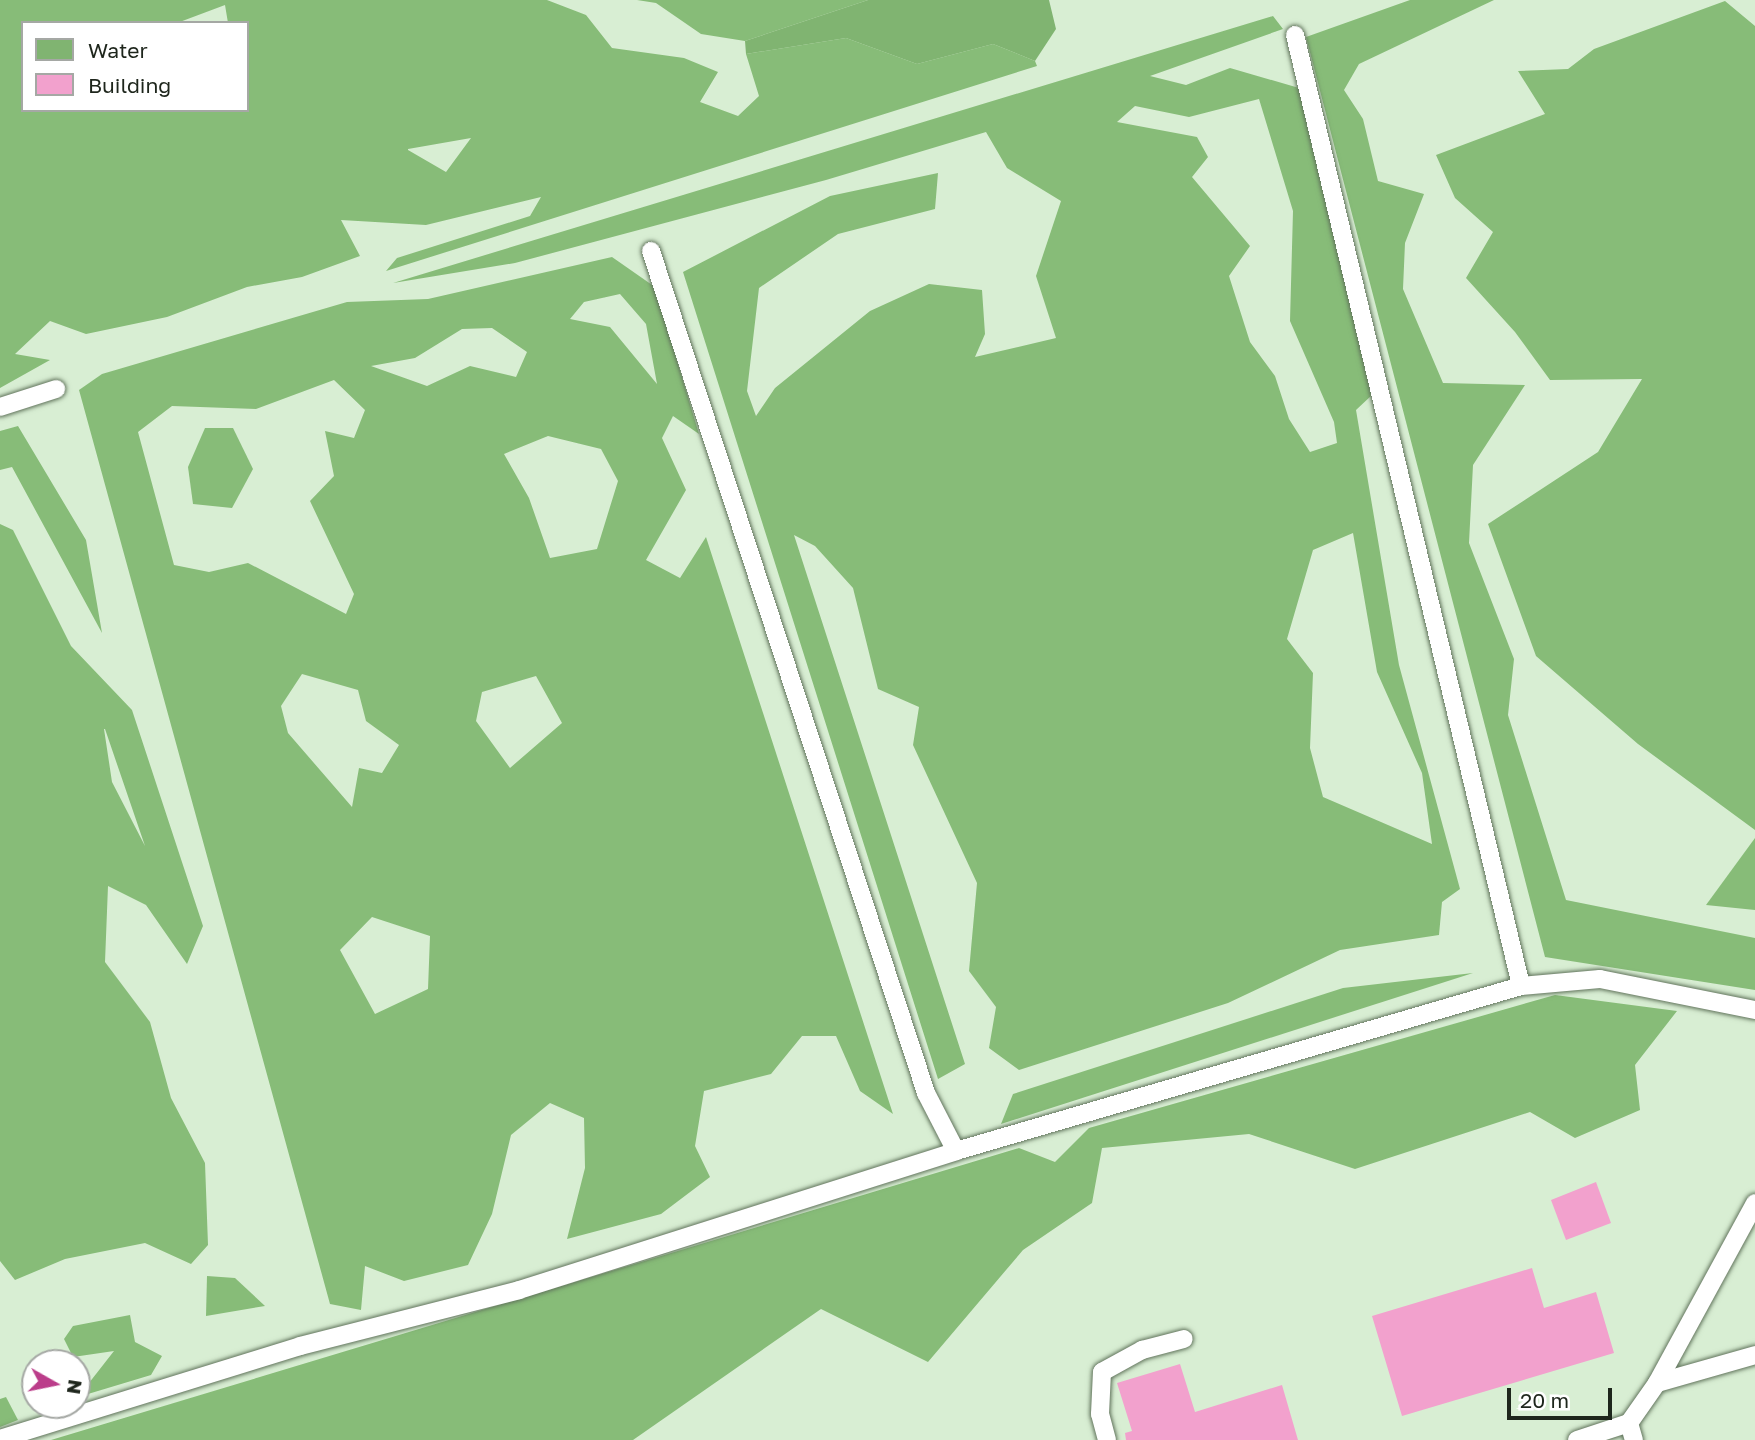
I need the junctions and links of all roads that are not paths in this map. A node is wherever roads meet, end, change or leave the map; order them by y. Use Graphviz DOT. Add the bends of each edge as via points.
graph roads {
  1 [pos="1295,35"];
  2 [pos="651,251"];
  3 [pos="56,389"];
  4 [pos="0,407"];
  5 [pos="1521,986"];
  6 [pos="1755,1010"];
  7 [pos="956,1151"];
  8 [pos="1755,1203"];
  9 [pos="1184,1339"];
  10 [pos="1755,1354"];
  11 [pos="1657,1383"];
  12 [pos="1631,1432"];
  13 [pos="0,1439"];
  14 [pos="1107,1440"];
  15 [pos="1577,1440"];
  1 -- 5 [label="lane"];
  2 -- 7 [label="lane" via="926,1093"];
  3 -- 4 [label="lane"];
  5 -- 6 [label="lane" via="1600,979"];
  5 -- 7 [label="lane"];
  7 -- 13 [label="lane" via="519,1290 300,1346"];
  8 -- 11 [label="lane"];
  9 -- 14 [label="lane" via="1142,1350 1102,1372 1100,1414"];
  10 -- 11 [label="lane"];
  11 -- 12 [label="lane"];
  12 -- 15 [label="lane"];
}
